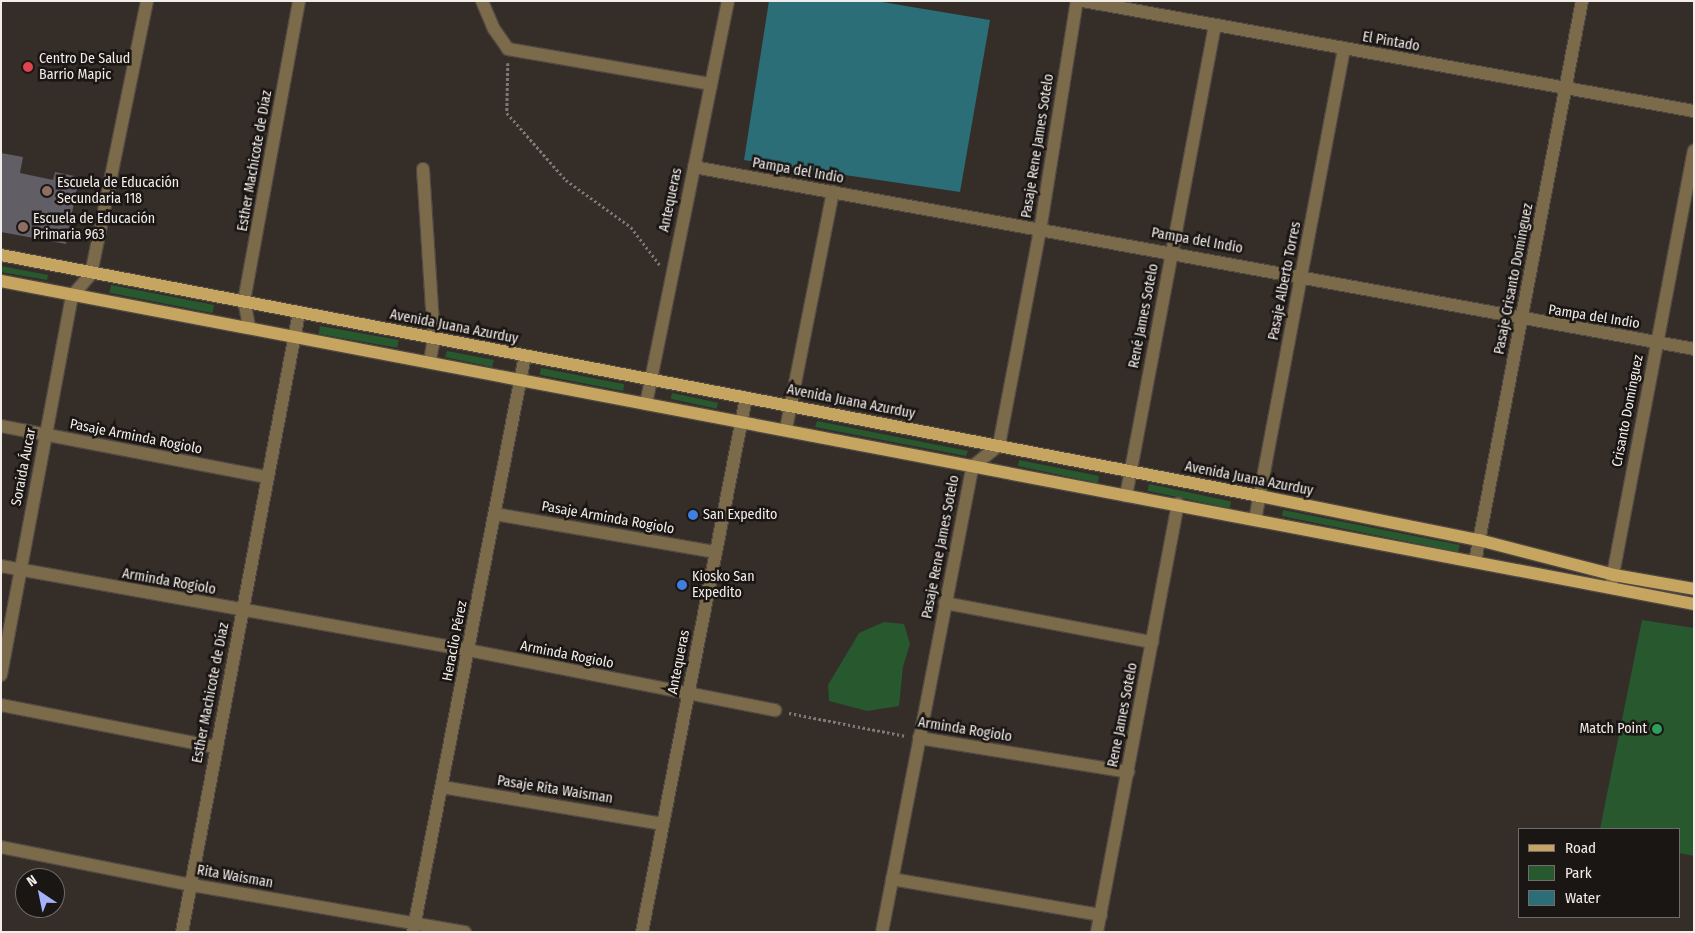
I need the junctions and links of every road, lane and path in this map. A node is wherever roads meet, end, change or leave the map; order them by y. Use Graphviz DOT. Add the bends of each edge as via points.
graph roads {
  1 [pos="147,1"];
  2 [pos="299,1"];
  3 [pos="482,1"];
  4 [pos="728,1"];
  5 [pos="1077,1"];
  6 [pos="1083,1"];
  7 [pos="1582,1"];
  8 [pos="1215,25"];
  9 [pos="1344,48"];
  10 [pos="508,49"];
  11 [pos="711,84"];
  12 [pos="1565,88"];
  13 [pos="1694,111"];
  14 [pos="1694,151"];
  15 [pos="694,167"];
  16 [pos="423,168"];
  17 [pos="833,192"];
  18 [pos="1040,231"];
  19 [pos="1172,252"];
  20 [pos="1,255"];
  21 [pos="91,274"];
  22 [pos="1301,276"];
  23 [pos="670,278"];
  24 [pos="1,281"];
  25 [pos="72,296"];
  26 [pos="244,301"];
  27 [pos="299,313"];
  28 [pos="1521,320"];
  29 [pos="249,326"];
  30 [pos="296,336"];
  31 [pos="434,338"];
  32 [pos="1656,342"];
  33 [pos="1694,349"];
  34 [pos="526,356"];
  35 [pos="430,361"];
  36 [pos="650,378"];
  37 [pos="521,382"];
  38 [pos="746,398"];
  39 [pos="646,404"];
  40 [pos="791,406"];
  41 [pos="742,421"];
  42 [pos="1,426"];
  43 [pos="786,429"];
  44 [pos="46,436"];
  45 [pos="999,445"];
  46 [pos="972,467"];
  47 [pos="1130,471"];
  48 [pos="266,477"];
  49 [pos="1126,496"];
  50 [pos="1260,496"];
  51 [pos="1178,504"];
  52 [pos="495,514"];
  53 [pos="1256,520"];
  54 [pos="1479,540"];
  55 [pos="716,552"];
  56 [pos="1475,562"];
  57 [pos="1,566"];
  58 [pos="20,570"];
  59 [pos="1614,575"];
  60 [pos="1611,589"];
  61 [pos="1694,589"];
  62 [pos="945,603"];
  63 [pos="1694,604"];
  64 [pos="242,610"];
  65 [pos="1152,642"];
  66 [pos="468,650"];
  67 [pos="1,674"];
  68 [pos="688,694"];
  69 [pos="1,705"];
  70 [pos="775,710"];
  71 [pos="919,738"];
  72 [pos="215,747"];
  73 [pos="1128,772"];
  74 [pos="442,787"];
  75 [pos="663,824"];
  76 [pos="1,846"];
  77 [pos="892,879"];
  78 [pos="192,885"];
  79 [pos="1100,915"];
  80 [pos="414,928"];
  81 [pos="182,932"];
  82 [pos="465,932"];
  83 [pos="642,932"];
  84 [pos="882,932"];
  85 [pos="1097,932"];
  1 -- 21 [label="street"];
  2 -- 26 [label="street, Esther Machicote de Díaz"];
  3 -- 10 [label="street" via="494,29"];
  4 -- 11 [label="street, Antequeras"];
  5 -- 18 [label="street, Pasaje Rene James Sotelo"];
  6 -- 8 [label="street, El Pintado"];
  7 -- 12 [label="street, Pasaje Crisanto Domínguez"];
  8 -- 9 [label="street, El Pintado"];
  8 -- 19 [label="street, René James Sotelo"];
  9 -- 12 [label="street, El Pintado"];
  9 -- 22 [label="street, Pasaje Alberto Torres"];
  10 -- 11 [label="street"];
  10 -- 23 [label="path" via="507,113 566,180 631,227"];
  11 -- 15 [label="street, Antequeras"];
  12 -- 13 [label="street, El Pintado"];
  12 -- 28 [label="street, Pasaje Crisanto Domínguez"];
  14 -- 32 [label="street, Crisanto Domínguez"];
  15 -- 17 [label="street, Pampa del Indio"];
  15 -- 23 [label="street, Antequeras"];
  16 -- 31 [label="street"];
  17 -- 18 [label="street, Pampa del Indio"];
  17 -- 40 [label="street"];
  18 -- 19 [label="street, Pampa del Indio"];
  18 -- 45 [label="street, Pasaje Rene James Sotelo"];
  19 -- 22 [label="street, Pampa del Indio"];
  19 -- 47 [label="street, René James Sotelo"];
  20 -- 21 [label="main road, Avenida Juana Azurduy"];
  21 -- 25 [label="street"];
  21 -- 26 [label="main road, Avenida Juana Azurduy"];
  22 -- 28 [label="street, Pampa del Indio"];
  22 -- 50 [label="street, Pasaje Alberto Torres"];
  23 -- 36 [label="street, Antequeras"];
  24 -- 25 [label="main road"];
  25 -- 29 [label="main road"];
  25 -- 44 [label="street, Soraida Áucar"];
  26 -- 27 [label="main road, Avenida Juana Azurduy"];
  26 -- 29 [label="street, Esther Machicote de Díaz"];
  27 -- 30 [label="street, Esther Machicote de Díaz"];
  27 -- 31 [label="main road, Avenida Juana Azurduy"];
  28 -- 32 [label="street, Pampa del Indio"];
  28 -- 54 [label="street, Pasaje Crisanto Domínguez"];
  29 -- 30 [label="main road"];
  30 -- 35 [label="main road"];
  30 -- 48 [label="street, Esther Machicote de Díaz"];
  31 -- 34 [label="main road, Avenida Juana Azurduy"];
  31 -- 35 [label="street"];
  32 -- 33 [label="street, Pampa del Indio"];
  32 -- 59 [label="street, Crisanto Domínguez"];
  34 -- 36 [label="main road, Avenida Juana Azurduy"];
  34 -- 37 [label="street, Heraclio Pérez"];
  35 -- 37 [label="main road"];
  36 -- 38 [label="main road, Avenida Juana Azurduy"];
  36 -- 39 [label="street, Antequeras"];
  37 -- 39 [label="main road"];
  37 -- 52 [label="street, Heraclio Pérez"];
  38 -- 40 [label="main road, Avenida Juana Azurduy"];
  38 -- 41 [label="street, Antequeras"];
  39 -- 41 [label="main road"];
  40 -- 43 [label="street"];
  40 -- 45 [label="main road, Avenida Juana Azurduy"];
  41 -- 43 [label="main road"];
  41 -- 55 [label="street, Antequeras"];
  42 -- 44 [label="street, Pasaje Arminda Rogiolo"];
  43 -- 46 [label="main road"];
  44 -- 48 [label="street, Pasaje Arminda Rogiolo"];
  44 -- 58 [label="street, Soraida Áucar"];
  45 -- 46 [label="street, Pasaje Rene James Sotelo"];
  45 -- 47 [label="main road, Avenida Juana Azurduy"];
  46 -- 49 [label="main road"];
  46 -- 62 [label="street, Pasaje Rene James Sotelo"];
  47 -- 49 [label="street, René James Sotelo"];
  47 -- 50 [label="main road, Avenida Juana Azurduy"];
  48 -- 64 [label="street, Esther Machicote de Díaz"];
  49 -- 51 [label="main road"];
  50 -- 53 [label="street, Pasaje Alberto Torres"];
  50 -- 54 [label="main road, Avenida Juana Azurduy"];
  51 -- 53 [label="main road"];
  51 -- 65 [label="street, Rene James Sotelo"];
  52 -- 55 [label="street, Pasaje Arminda Rogiolo"];
  52 -- 66 [label="street, Heraclio Pérez"];
  53 -- 56 [label="main road"];
  54 -- 56 [label="street, Pasaje Crisanto Domínguez"];
  54 -- 59 [label="main road, Avenida Juana Azurduy"];
  55 -- 68 [label="street, Antequeras"];
  56 -- 60 [label="main road"];
  57 -- 58 [label="street, Arminda Rogiolo"];
  58 -- 64 [label="street, Arminda Rogiolo"];
  58 -- 67 [label="street, Soraida Áucar"];
  59 -- 60 [label="street, Crisanto Domínguez"];
  59 -- 61 [label="main road, Avenida Juana Azurduy"];
  60 -- 63 [label="main road"];
  62 -- 65 [label="street"];
  62 -- 71 [label="street, Pasaje Rene James Sotelo"];
  64 -- 66 [label="street, Arminda Rogiolo"];
  64 -- 72 [label="street, Esther Machicote de Díaz"];
  65 -- 73 [label="street, Rene James Sotelo"];
  66 -- 68 [label="street, Arminda Rogiolo"];
  66 -- 74 [label="street, Heraclio Pérez"];
  68 -- 70 [label="street, Arminda Rogiolo"];
  68 -- 75 [label="street, Antequeras"];
  69 -- 72 [label="street"];
  70 -- 71 [label="path, Arminda Rogiolo"];
  71 -- 73 [label="street, Arminda Rogiolo"];
  71 -- 77 [label="street, Pasaje Rene James Sotelo"];
  72 -- 78 [label="street, Esther Machicote de Díaz"];
  73 -- 79 [label="street, Rene James Sotelo"];
  74 -- 75 [label="street, Pasaje Rita Waisman"];
  74 -- 80 [label="street, Heraclio Pérez"];
  75 -- 83 [label="street, Antequeras"];
  76 -- 78 [label="street, Rita Waisman"];
  77 -- 79 [label="street"];
  77 -- 84 [label="street, Pasaje Rene James Sotelo"];
  78 -- 80 [label="street, Rita Waisman"];
  78 -- 81 [label="street, Esther Machicote de Díaz"];
  79 -- 85 [label="street, Rene James Sotelo"];
  80 -- 82 [label="street, Rita Waisman"];
}
